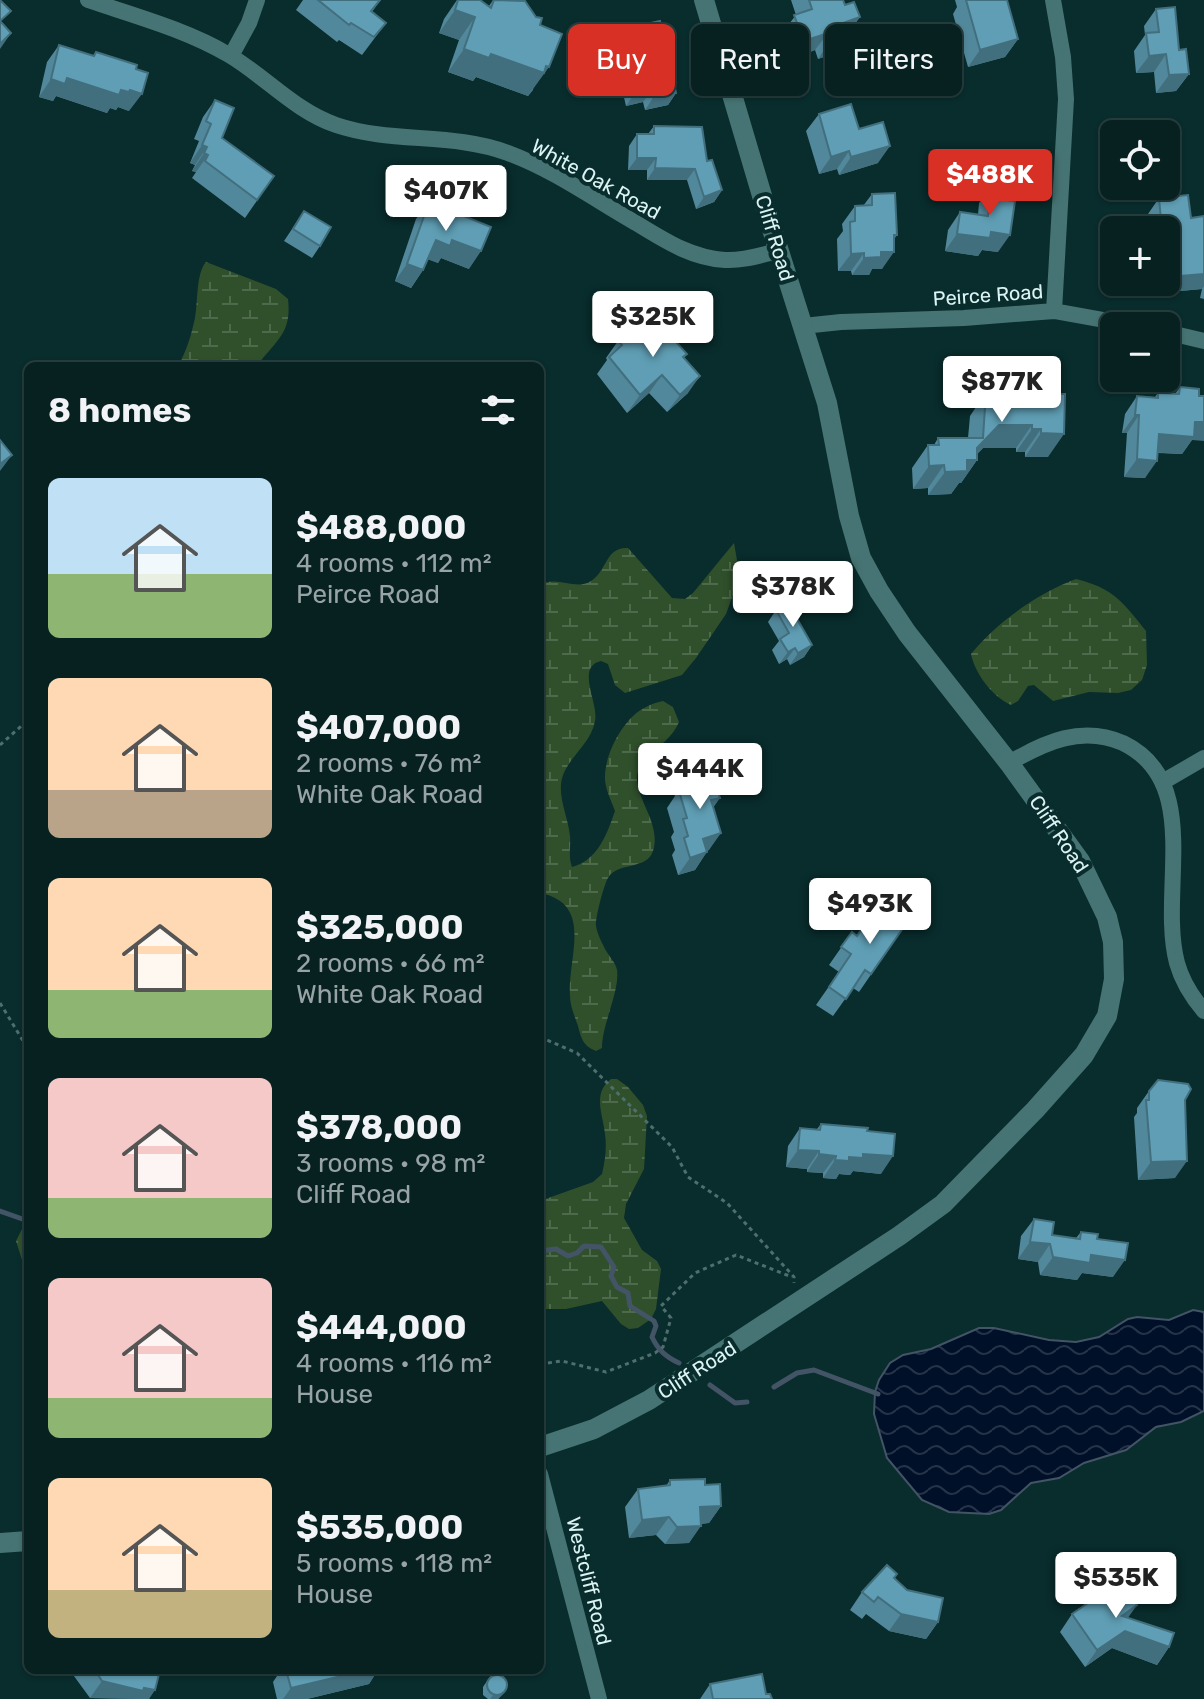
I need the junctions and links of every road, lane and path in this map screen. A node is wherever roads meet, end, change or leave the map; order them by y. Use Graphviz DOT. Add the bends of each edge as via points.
graph roads {
  1 [pos="88,0"];
  2 [pos="257,0"];
  3 [pos="704,0"];
  4 [pos="1053,0"];
  5 [pos="231,56"];
  6 [pos="778,251"];
  7 [pos="1054,311"];
  8 [pos="1100,319"];
  9 [pos="803,326"];
  10 [pos="1180,335"];
  11 [pos="1204,341"];
  12 [pos="24,724"];
  13 [pos="0,745"];
  14 [pos="1204,758"];
  15 [pos="1009,763"];
  16 [pos="1166,780"];
  17 [pos="0,1003"];
  18 [pos="1204,1011"];
  19 [pos="544,1039"];
  20 [pos="24,1042"];
  21 [pos="794,1277"];
  22 [pos="792,1308"];
  23 [pos="544,1363"];
  24 [pos="544,1446"];
  25 [pos="544,1489"];
  26 [pos="24,1541"];
  27 [pos="0,1543"];
  28 [pos="599,1699"];
  1 -- 5 [label="street, White Oak Road"];
  2 -- 5 [label="street"];
  3 -- 6 [label="street, Cliff Road"];
  4 -- 7 [label="street, Peirce Road" via="1066,112"];
  5 -- 6 [label="street, White Oak Road" via="324,120 364,132 457,140 508,153 686,251 726,260"];
  6 -- 9 [label="street, Cliff Road"];
  7 -- 8 [label="street"];
  7 -- 9 [label="street, Peirce Road"];
  9 -- 15 [label="street, Cliff Road" via="831,418 861,558 907,633"];
  10 -- 11 [label="street"];
  12 -- 13 [label="path"];
  14 -- 16 [label="street"];
  15 -- 16 [label="street" via="1064,737 1102,736 1137,750"];
  15 -- 22 [label="street, Cliff Road" via="1071,847 1102,904 1115,967 1107,1016 1069,1074 953,1195"];
  16 -- 18 [label="street" via="1177,820 1175,952 1185,982"];
  17 -- 20 [label="path"];
  19 -- 21 [label="path" via="577,1053 672,1147 688,1177 727,1203"];
  21 -- 22 [label="path"];
  21 -- 23 [label="path" via="736,1255 695,1273 661,1306 671,1318 663,1347 655,1353 606,1372 562,1361"];
  22 -- 24 [label="street, Cliff Road" via="623,1415"];
  25 -- 28 [label="street, Westcliff Road"];
  26 -- 27 [label="street"];
}
